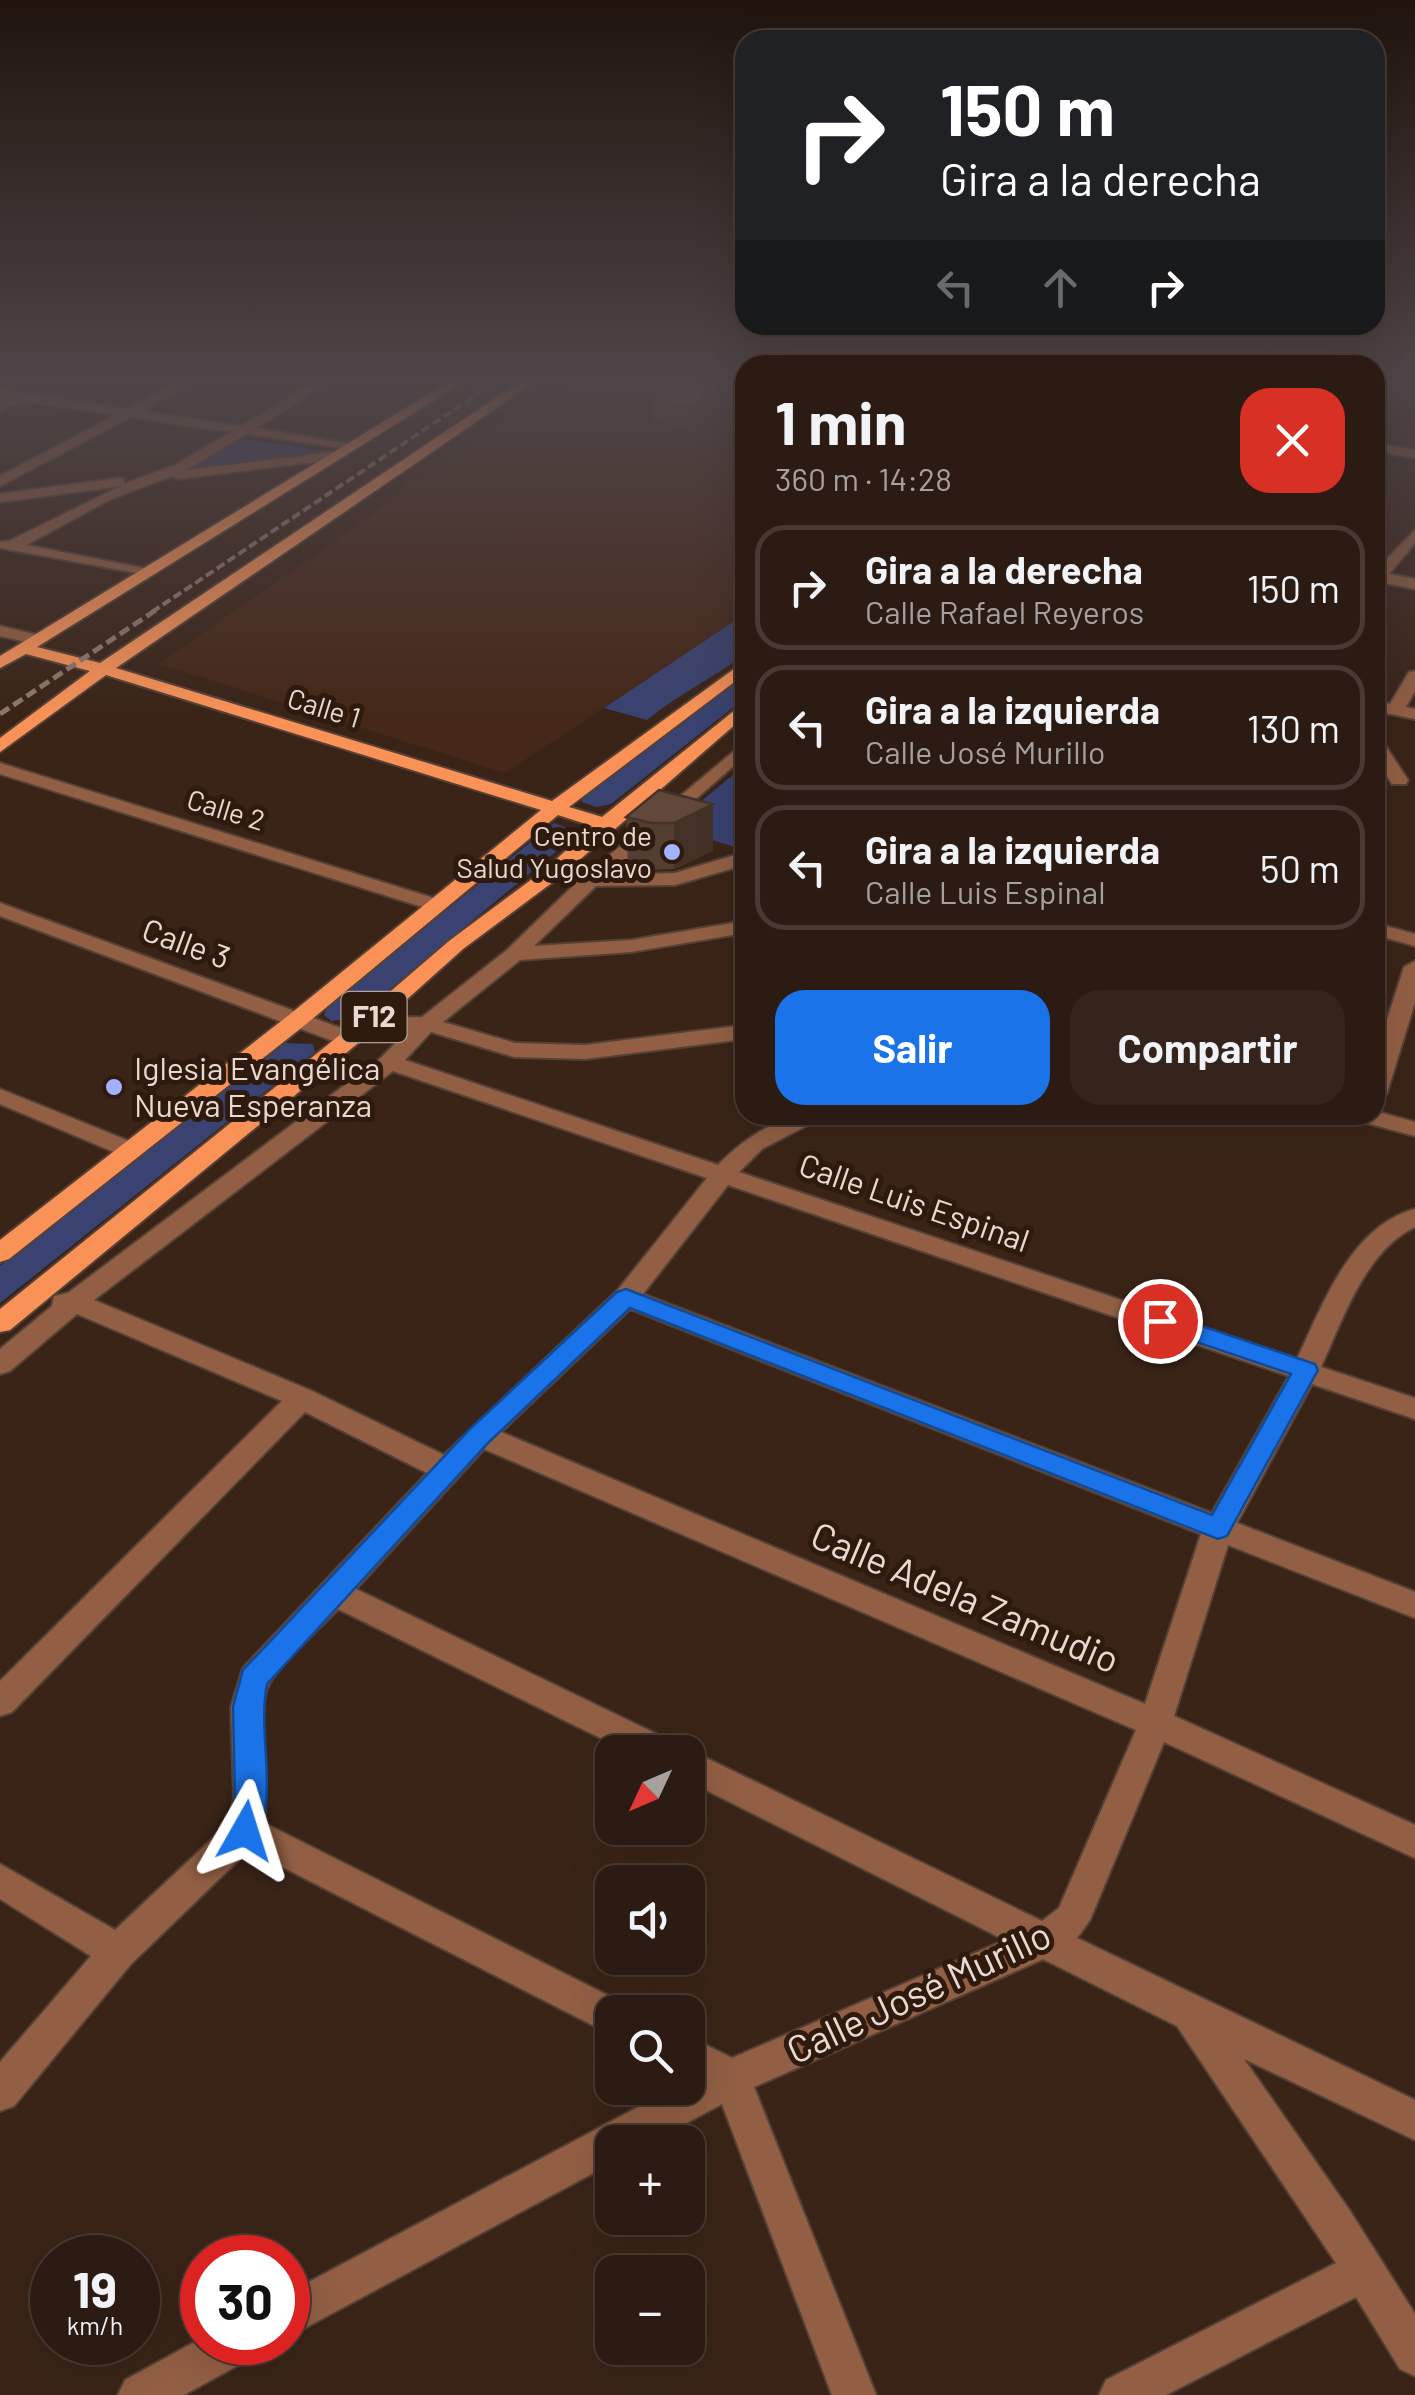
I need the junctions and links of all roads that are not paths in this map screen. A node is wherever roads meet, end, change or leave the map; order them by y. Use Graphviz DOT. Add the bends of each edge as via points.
graph roads {
  1 [pos="109,495"];
  2 [pos="120,495"];
  3 [pos="272,495"];
  4 [pos="361,495"];
  5 [pos="104,497"];
  6 [pos="0,512"];
  7 [pos="1415,534"];
  8 [pos="6,546"];
  9 [pos="1385,567"];
  10 [pos="143,572"];
  11 [pos="1385,578"];
  12 [pos="1415,584"];
  13 [pos="0,631"];
  14 [pos="32,644"];
  15 [pos="0,664"];
  16 [pos="103,669"];
  17 [pos="735,673"];
  18 [pos="1415,676"];
  19 [pos="1385,708"];
  20 [pos="1395,710"];
  21 [pos="1415,714"];
  22 [pos="735,716"];
  23 [pos="0,747"];
  24 [pos="735,755"];
  25 [pos="1385,755"];
  26 [pos="0,768"];
  27 [pos="1407,780"];
  28 [pos="555,808"];
  29 [pos="605,824"];
  30 [pos="735,862"];
  31 [pos="554,872"];
  32 [pos="590,882"];
  33 [pos="436,905"];
  34 [pos="0,909"];
  35 [pos="735,929"];
  36 [pos="1385,932"];
  37 [pos="1415,940"];
  38 [pos="514,954"];
  39 [pos="1415,967"];
  40 [pos="297,1020"];
  41 [pos="367,1023"];
  42 [pos="427,1024"];
  43 [pos="735,1033"];
  44 [pos="349,1039"];
  45 [pos="390,1062"];
  46 [pos="1385,1062"];
  47 [pos="0,1096"];
  48 [pos="1385,1120"];
  49 [pos="793,1125"];
  50 [pos="1415,1129"];
  51 [pos="130,1150"];
  52 [pos="724,1173"];
  53 [pos="1415,1217"];
  54 [pos="1388,1230"];
  55 [pos="1415,1240"];
  56 [pos="0,1253"];
  57 [pos="626,1298"];
  58 [pos="28,1301"];
  59 [pos="74,1302"];
  60 [pos="0,1324"];
  61 [pos="0,1364"];
  62 [pos="1306,1370"];
  63 [pos="302,1398"];
  64 [pos="1415,1409"];
  65 [pos="480,1435"];
  66 [pos="447,1470"];
  67 [pos="1218,1528"];
  68 [pos="335,1594"];
  69 [pos="1415,1605"];
  70 [pos="0,1702"];
  71 [pos="1156,1723"];
  72 [pos="627,1735"];
  73 [pos="705,1773"];
  74 [pos="245,1831"];
  75 [pos="1415,1842"];
  76 [pos="0,1880"];
  77 [pos="1046,1940"];
  78 [pos="118,1952"];
  79 [pos="595,2009"];
  80 [pos="1192,2016"];
  81 [pos="705,2065"];
  82 [pos="731,2078"];
  83 [pos="0,2092"];
  84 [pos="1415,2120"];
  85 [pos="1364,2271"];
  86 [pos="310,2304"];
  87 [pos="1415,2354"];
  88 [pos="195,2365"];
  89 [pos="140,2395"];
  90 [pos="854,2395"];
  91 [pos="1121,2395"];
  1 -- 5 [label="street"];
  2 -- 5 [label="street"];
  3 -- 10 [label="main road"];
  4 -- 16 [label="main road"];
  5 -- 6 [label="street"];
  5 -- 8 [label="street"];
  7 -- 9 [label="street"];
  8 -- 10 [label="street"];
  10 -- 14 [label="main road"];
  11 -- 12 [label="street"];
  13 -- 14 [label="street"];
  14 -- 15 [label="main road"];
  14 -- 16 [label="main road, Calle 1"];
  16 -- 23 [label="main road"];
  16 -- 28 [label="main road, Calle 1"];
  17 -- 28 [label="main road, F12"];
  18 -- 20 [label="street"];
  19 -- 20 [label="street"];
  20 -- 21 [label="street"];
  22 -- 29 [label="main road, F12"];
  24 -- 32 [label="street"];
  25 -- 27 [label="street"];
  26 -- 33 [label="street, Calle 2"];
  28 -- 29 [label="main road, Calle 1"];
  28 -- 33 [label="main road, F12"];
  29 -- 31 [label="main road, F12"];
  30 -- 32 [label="street" via="660,882"];
  31 -- 32 [label="street"];
  31 -- 41 [label="main road, F12"];
  32 -- 38 [label="street"];
  33 -- 40 [label="main road, F12"];
  34 -- 40 [label="street, Calle 3"];
  35 -- 38 [label="street" via="631,946"];
  36 -- 37 [label="street"];
  38 -- 42 [label="street"];
  39 -- 46 [label="street"];
  40 -- 44 [label="street, Calle 3"];
  40 -- 51 [label="main road, F12"];
  41 -- 42 [label="street"];
  41 -- 44 [label="main road, F12"];
  42 -- 43 [label="street" via="514,1050 585,1052"];
  42 -- 45 [label="street"];
  44 -- 58 [label="main road, F12"];
  45 -- 52 [label="street, Calle Luis Espinal"];
  45 -- 59 [label="street"];
  47 -- 51 [label="street"];
  48 -- 50 [label="street"];
  49 -- 52 [label="street" via="752,1144"];
  51 -- 56 [label="main road, F12"];
  52 -- 57 [label="street"];
  52 -- 62 [label="street, Calle Luis Espinal"];
  53 -- 54 [label="street"];
  54 -- 55 [label="street"];
  54 -- 62 [label="street, Calle José Murillo" via="1344,1288"];
  57 -- 65 [label="street"];
  57 -- 67 [label="street"];
  58 -- 59 [label="street"];
  58 -- 60 [label="main road, F12"];
  59 -- 61 [label="street"];
  59 -- 63 [label="street"];
  62 -- 64 [label="street, Calle Luis Espinal"];
  62 -- 67 [label="street, Calle José Murillo"];
  63 -- 66 [label="street"];
  63 -- 70 [label="street"];
  65 -- 66 [label="street"];
  65 -- 71 [label="street, Calle Adela Zamudio"];
  66 -- 68 [label="street"];
  67 -- 69 [label="street"];
  67 -- 71 [label="street, Calle José Murillo"];
  68 -- 72 [label="street"];
  68 -- 74 [label="street" via="254,1678"];
  71 -- 75 [label="street, Calle Adela Zamudio"];
  71 -- 77 [label="street, Calle José Murillo" via="1072,1920"];
  73 -- 77 [label="street"];
  74 -- 78 [label="street"];
  74 -- 79 [label="street"];
  76 -- 78 [label="street"];
  77 -- 80 [label="street"];
  77 -- 82 [label="street, Calle José Murillo"];
  78 -- 83 [label="street"];
  80 -- 84 [label="street"];
  80 -- 85 [label="street"];
  81 -- 82 [label="street"];
  82 -- 86 [label="street, Calle José Murillo"];
  82 -- 90 [label="street"];
  85 -- 87 [label="street"];
  85 -- 91 [label="street"];
  88 -- 89 [label="street"];
}
